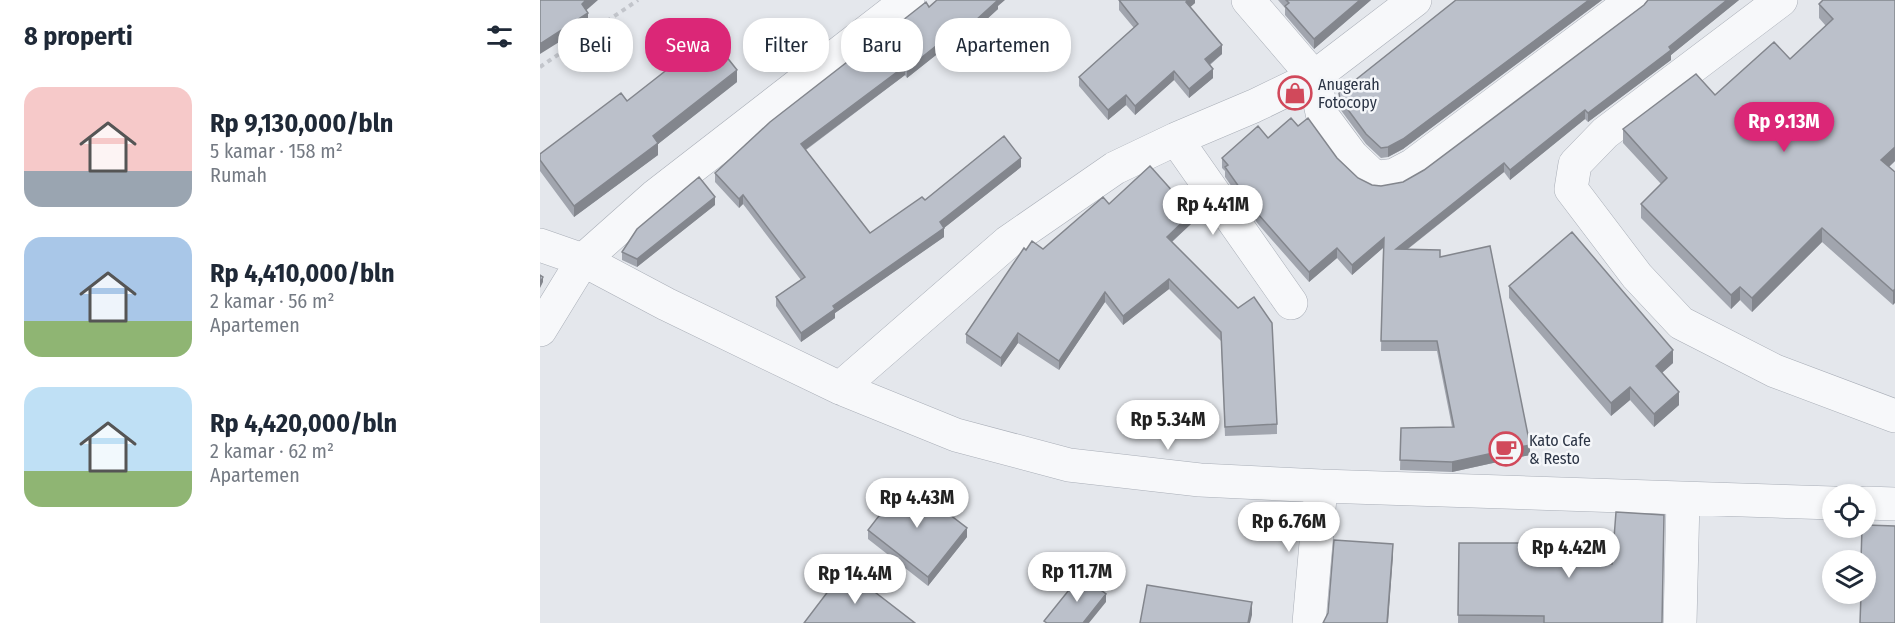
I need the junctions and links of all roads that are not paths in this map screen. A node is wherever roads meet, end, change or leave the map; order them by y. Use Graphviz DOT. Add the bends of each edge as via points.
graph roads {
  1 [pos="908,0"];
  2 [pos="1248,0"];
  3 [pos="1413,0"];
  4 [pos="1633,0"];
  5 [pos="1781,0"];
  6 [pos="1314,77"];
  7 [pos="1176,139"];
  8 [pos="540,244"];
  9 [pos="583,260"];
  10 [pos="1291,303"];
  11 [pos="540,330"];
  12 [pos="840,388"];
  13 [pos="1893,412"];
  14 [pos="1321,486"];
  15 [pos="1683,499"];
  16 [pos="1822,503"];
  17 [pos="1876,504"];
  18 [pos="1895,504"];
  19 [pos="1309,623"];
  20 [pos="1680,623"];
  1 -- 9 [label="street" via="655,196"];
  2 -- 6 [label="street"];
  3 -- 6 [label="street"];
  4 -- 6 [label="street" via="1413,165 1394,175 1371,174 1352,156 1323,117"];
  5 -- 13 [label="street" via="1605,133 1575,164 1571,189 1637,276 1681,323 1775,371"];
  6 -- 7 [label="street"];
  7 -- 10 [label="street"];
  7 -- 12 [label="street" via="1115,168 1008,242"];
  8 -- 9 [label="street"];
  9 -- 11 [label="street"];
  9 -- 12 [label="street"];
  12 -- 14 [label="street" via="956,435 1069,465 1200,480"];
  14 -- 15 [label="street"];
  14 -- 19 [label="street"];
  15 -- 16 [label="street"];
  15 -- 20 [label="street"];
  17 -- 18 [label="street"];
}
